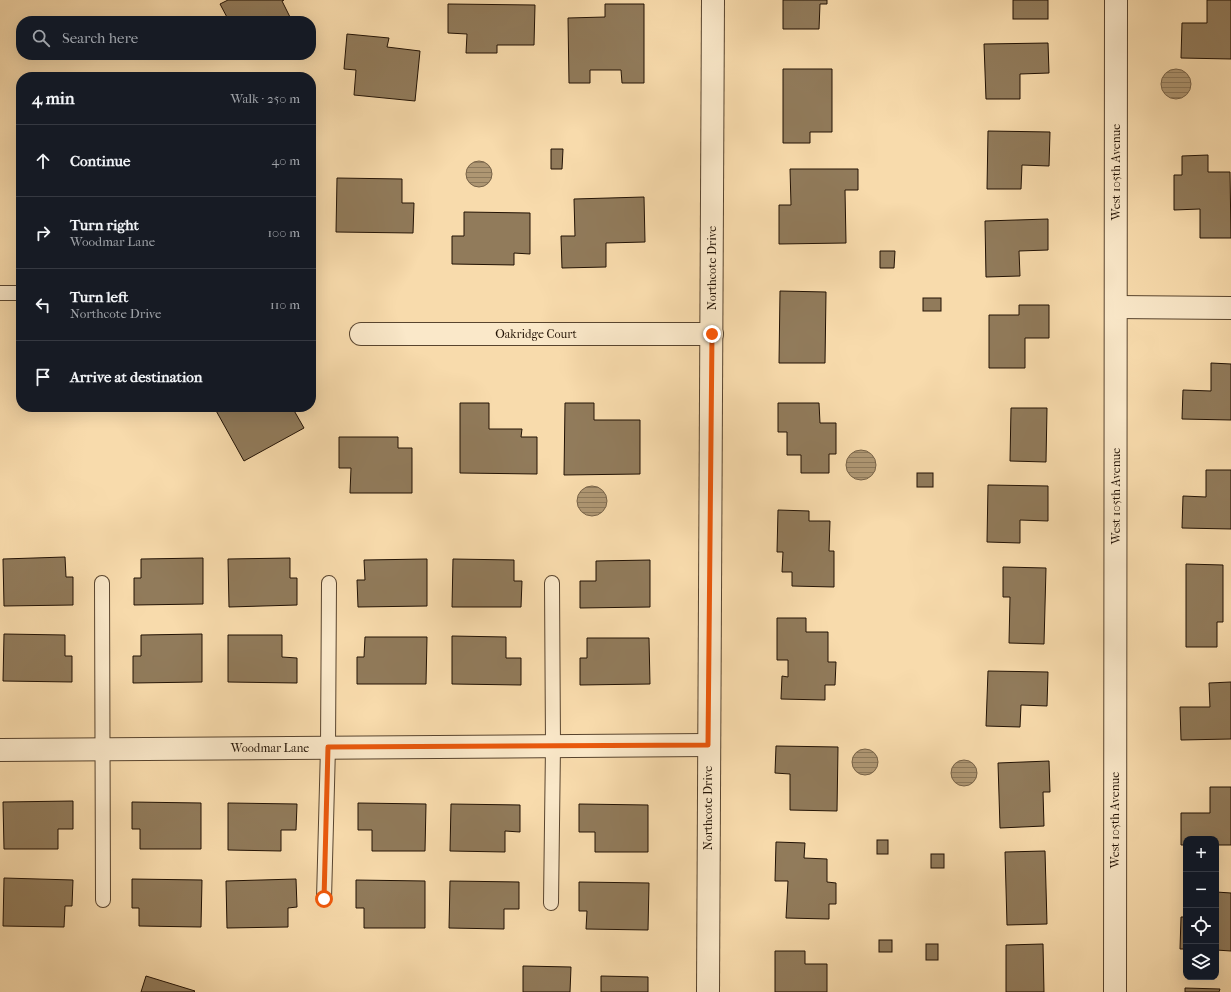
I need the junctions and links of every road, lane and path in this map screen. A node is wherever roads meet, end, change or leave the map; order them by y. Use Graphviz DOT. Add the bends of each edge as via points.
graph roads {
  1 [pos="713,0"];
  2 [pos="1116,0"];
  3 [pos="0,293"];
  4 [pos="16,293"];
  5 [pos="1116,307"];
  6 [pos="1231,308"];
  7 [pos="361,334"];
  8 [pos="712,334"];
  9 [pos="102,583"];
  10 [pos="329,583"];
  11 [pos="552,583"];
  12 [pos="708,745"];
  13 [pos="553,746"];
  14 [pos="328,747"];
  15 [pos="101,749"];
  16 [pos="0,750"];
  17 [pos="324,899"];
  18 [pos="103,900"];
  19 [pos="551,904"];
  20 [pos="708,992"];
  21 [pos="1115,992"];
  1 -- 8 [label="street, Northcote Drive"];
  2 -- 5 [label="street, West 105th Avenue"];
  3 -- 4 [label="lane"];
  5 -- 6 [label="street"];
  5 -- 21 [label="street, West 105th Avenue"];
  7 -- 8 [label="street, Oakridge Court"];
  8 -- 12 [label="street, Northcote Drive"];
  9 -- 15 [label="lane"];
  10 -- 14 [label="lane"];
  11 -- 13 [label="lane"];
  12 -- 13 [label="street, Woodmar Lane"];
  12 -- 20 [label="street, Northcote Drive"];
  13 -- 14 [label="street, Woodmar Lane"];
  13 -- 19 [label="lane"];
  14 -- 15 [label="street, Woodmar Lane"];
  14 -- 17 [label="lane"];
  15 -- 16 [label="street, Woodmar Lane"];
  15 -- 18 [label="lane"];
}
